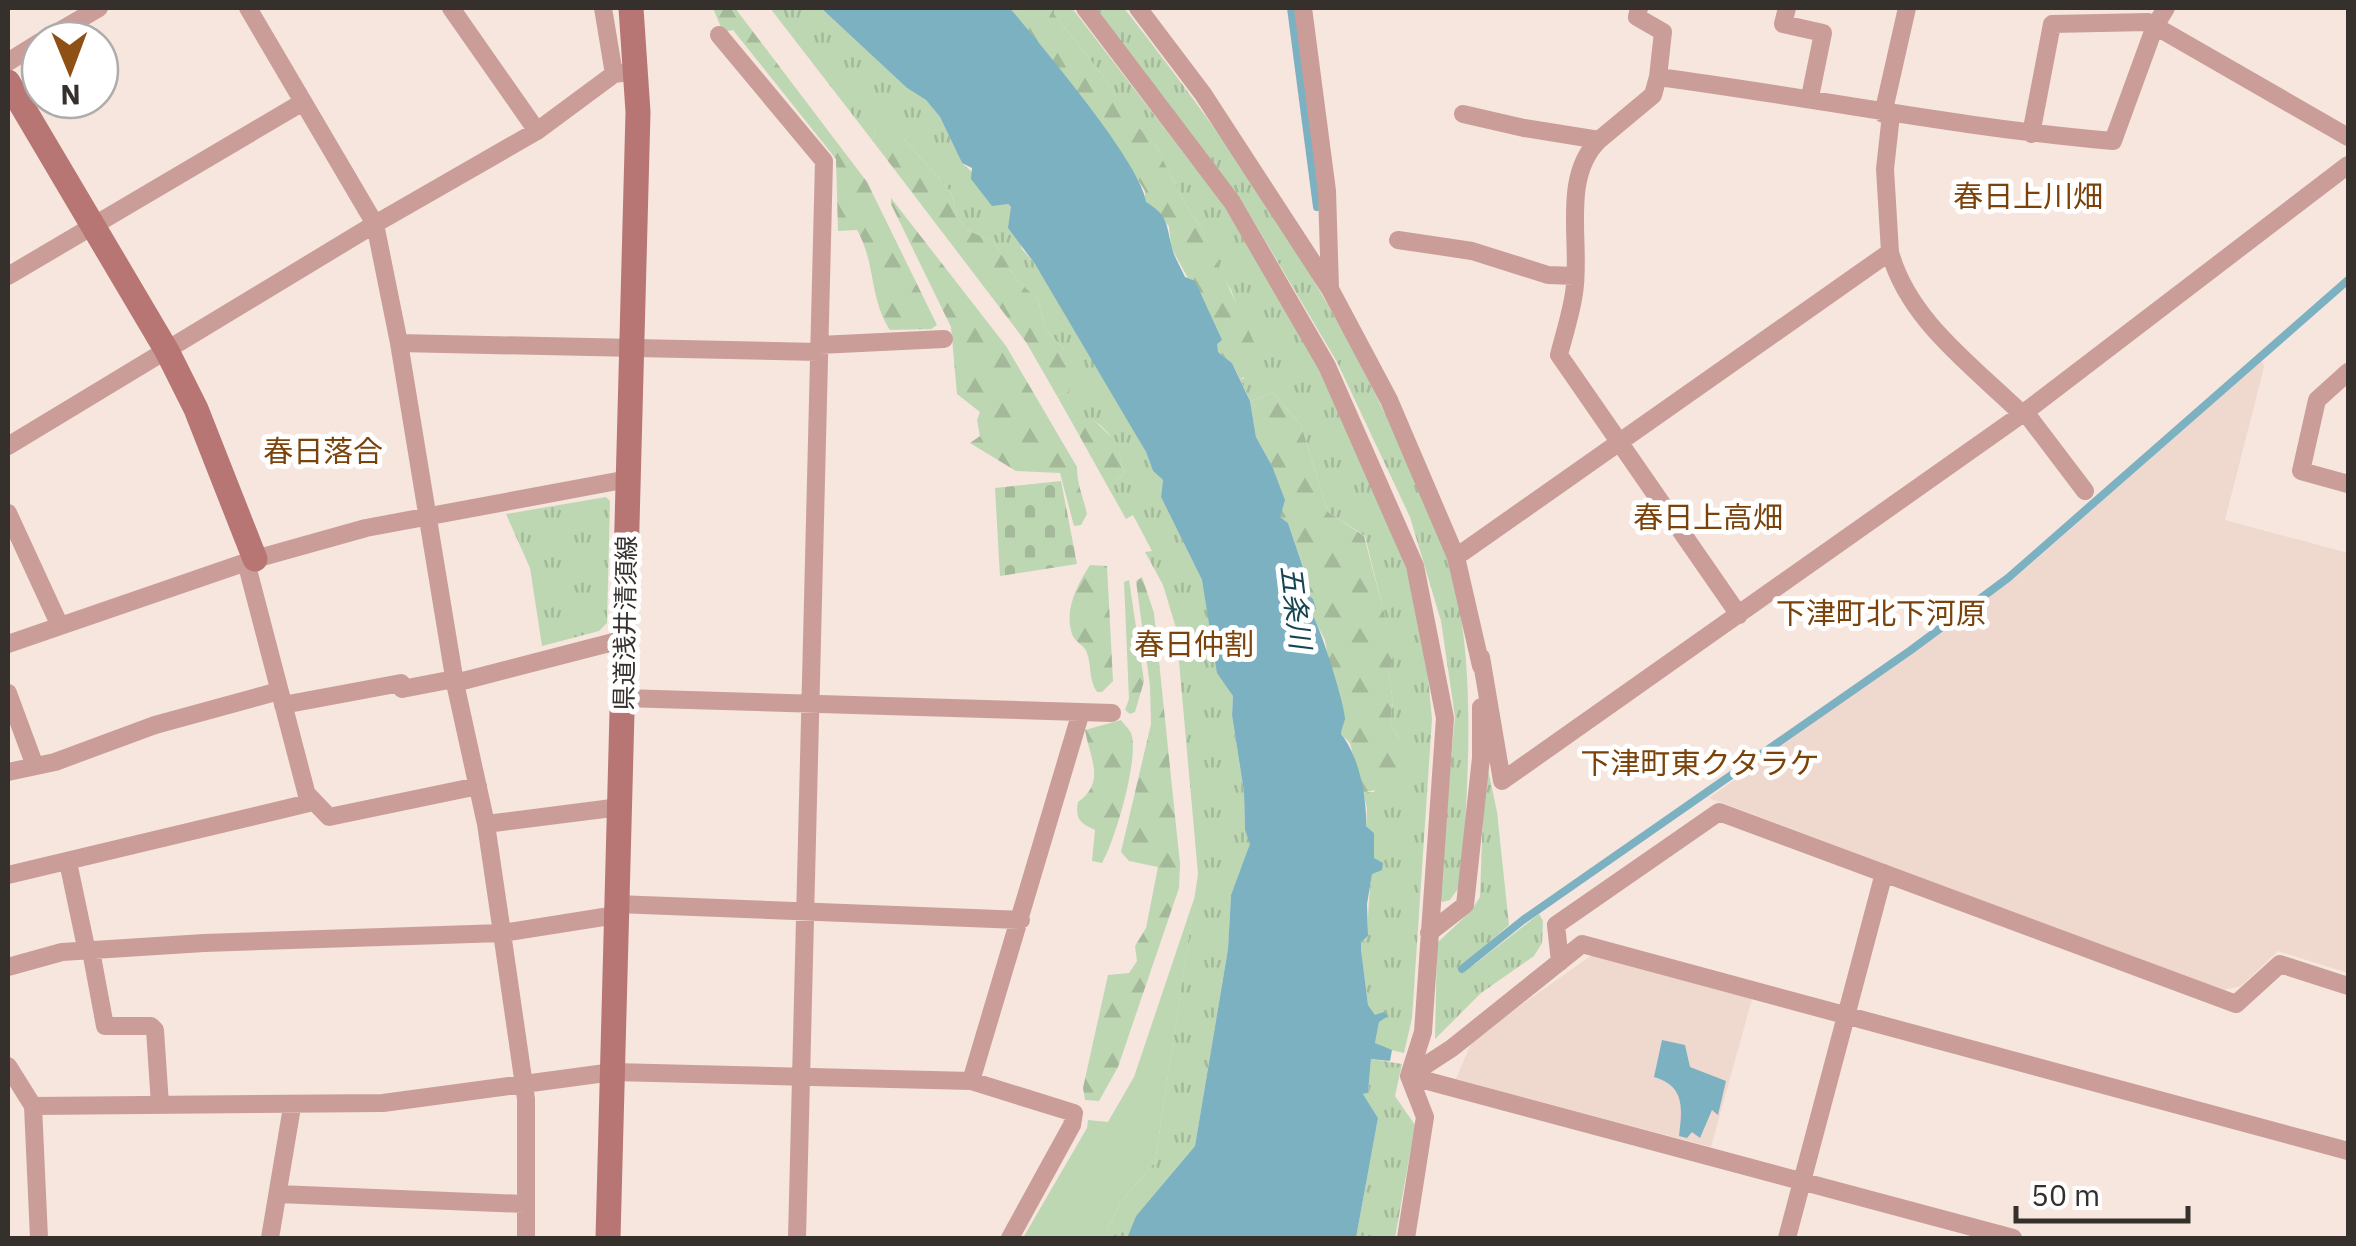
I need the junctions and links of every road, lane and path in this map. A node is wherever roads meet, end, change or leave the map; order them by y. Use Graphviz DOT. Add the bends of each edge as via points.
graph roads {
  1 [pos="248,8"];
  2 [pos="451,8"];
  3 [pos="603,8"];
  4 [pos="631,8"];
  5 [pos="1085,8"];
  6 [pos="1138,8"];
  7 [pos="1303,8"];
  8 [pos="1638,8"];
  9 [pos="1786,8"];
  10 [pos="1907,8"];
  11 [pos="2166,8"];
  12 [pos="2156,26"];
  13 [pos="720,35"];
  14 [pos="626,72"];
  15 [pos="1658,77"];
  16 [pos="8,82"];
  17 [pos="1810,97"];
  18 [pos="303,102"];
  19 [pos="1463,114"];
  20 [pos="1887,114"];
  21 [pos="537,132"];
  22 [pos="2031,134"];
  23 [pos="2348,137"];
  24 [pos="1599,140"];
  25 [pos="2348,165"];
  26 [pos="375,224"];
  27 [pos="94,225"];
  28 [pos="1398,240"];
  29 [pos="1890,252"];
  30 [pos="8,276"];
  31 [pos="1574,276"];
  32 [pos="1330,289"];
  33 [pos="944,339"];
  34 [pos="399,342"];
  35 [pos="631,348"];
  36 [pos="819,349"];
  37 [pos="167,351"];
  38 [pos="2348,372"];
  39 [pos="2024,413"];
  40 [pos="1619,442"];
  41 [pos="8,446"];
  42 [pos="628,480"];
  43 [pos="2348,484"];
  44 [pos="2085,491"];
  45 [pos="8,513"];
  46 [pos="428,517"];
  47 [pos="1456,557"];
  48 [pos="250,561"];
  49 [pos="1739,615"];
  50 [pos="60,626"];
  51 [pos="624,639"];
  52 [pos="8,644"];
  53 [pos="1482,657"];
  54 [pos="454,681"];
  55 [pos="8,693"];
  56 [pos="281,698"];
  57 [pos="623,698"];
  58 [pos="810,704"];
  59 [pos="1081,712"];
  60 [pos="1112,713"];
  61 [pos="35,766"];
  62 [pos="8,772"];
  63 [pos="478,786"];
  64 [pos="306,793"];
  65 [pos="620,807"];
  66 [pos="486,824"];
  67 [pos="68,862"];
  68 [pos="1884,873"];
  69 [pos="8,875"];
  70 [pos="616,909"];
  71 [pos="805,911"];
  72 [pos="1022,920"];
  73 [pos="502,933"];
  74 [pos="1429,933"];
  75 [pos="89,952"];
  76 [pos="1560,962"];
  77 [pos="8,967"];
  78 [pos="2348,986"];
  79 [pos="1846,1015"];
  80 [pos="8,1069"];
  81 [pos="612,1072"];
  82 [pos="1410,1076"];
  83 [pos="801,1077"];
  84 [pos="971,1081"];
  85 [pos="522,1084"];
  86 [pos="160,1105"];
  87 [pos="33,1106"];
  88 [pos="292,1106"];
  89 [pos="2348,1152"];
  90 [pos="1802,1182"];
  91 [pos="278,1194"];
  92 [pos="524,1204"];
  93 [pos="39,1238"];
  94 [pos="270,1238"];
  95 [pos="526,1238"];
  96 [pos="608,1238"];
  97 [pos="797,1238"];
  98 [pos="1010,1238"];
  99 [pos="1408,1238"];
  100 [pos="1787,1238"];
  101 [pos="2013,1238"];
  1 -- 18 [label="street"];
  2 -- 21 [label="street"];
  3 -- 14 [label="street"];
  4 -- 14 [label="main road, 県道浅井清須線"];
  5 -- 74 [label="street" via="1232,202 1327,366 1415,566 1445,718"];
  6 -- 32 [label="street" via="1204,94"];
  7 -- 32 [label="street" via="1327,191"];
  8 -- 15 [label="street" via="1637,18 1663,32"];
  9 -- 17 [label="street" via="1783,24 1822,33"];
  10 -- 20 [label="street"];
  11 -- 12 [label="street"];
  12 -- 22 [label="street" via="2113,141"];
  12 -- 22 [label="street" via="2052,24"];
  12 -- 23 [label="street"];
  13 -- 36 [label="street" via="824,160"];
  14 -- 21 [label="street"];
  14 -- 35 [label="main road, 県道浅井清須線"];
  15 -- 17 [label="street"];
  15 -- 24 [label="street" via="1653,95"];
  16 -- 27 [label="main road"];
  17 -- 20 [label="street"];
  18 -- 26 [label="street"];
  18 -- 27 [label="street"];
  19 -- 24 [label="street"];
  20 -- 22 [label="street"];
  20 -- 29 [label="street"];
  21 -- 26 [label="street"];
  24 -- 31 [label="street" via="1585,154 1573,223"];
  25 -- 39 [label="street"];
  26 -- 34 [label="street"];
  26 -- 37 [label="street"];
  27 -- 30 [label="street"];
  27 -- 37 [label="main road"];
  28 -- 31 [label="street" via="1472,250"];
  29 -- 39 [label="street" via="1897,279 1928,323"];
  29 -- 40 [label="street"];
  31 -- 40 [label="street" via="1559,355"];
  32 -- 47 [label="street" via="1388,400"];
  33 -- 36 [label="street"];
  34 -- 35 [label="street"];
  34 -- 46 [label="street"];
  35 -- 36 [label="street"];
  35 -- 42 [label="main road, 県道浅井清須線"];
  36 -- 58 [label="street"];
  37 -- 41 [label="street"];
  37 -- 48 [label="main road" via="196,410"];
  38 -- 43 [label="street" via="2316,400 2302,471"];
  39 -- 44 [label="street"];
  39 -- 49 [label="street"];
  40 -- 47 [label="street"];
  40 -- 49 [label="street"];
  42 -- 46 [label="street"];
  42 -- 51 [label="main road, 県道浅井清須線"];
  45 -- 50 [label="street"];
  46 -- 48 [label="street"];
  46 -- 54 [label="street"];
  47 -- 53 [label="street"];
  48 -- 50 [label="street"];
  48 -- 56 [label="street"];
  49 -- 53 [label="street" via="1502,781"];
  50 -- 52 [label="street"];
  51 -- 54 [label="street"];
  51 -- 57 [label="main road, 県道浅井清須線"];
  53 -- 74 [label="street" via="1481,758 1465,904"];
  54 -- 56 [label="street"];
  54 -- 63 [label="street"];
  55 -- 61 [label="street"];
  56 -- 61 [label="street" via="155,725"];
  56 -- 64 [label="street"];
  57 -- 58 [label="street"];
  57 -- 65 [label="main road, 県道浅井清須線"];
  58 -- 59 [label="street"];
  58 -- 71 [label="street"];
  59 -- 60 [label="street"];
  59 -- 72 [label="street"];
  61 -- 62 [label="street"];
  63 -- 64 [label="street" via="328,817"];
  63 -- 66 [label="street"];
  64 -- 67 [label="street" via="308,804"];
  65 -- 66 [label="street"];
  65 -- 70 [label="main road, 県道浅井清須線"];
  66 -- 73 [label="street"];
  67 -- 69 [label="street"];
  67 -- 75 [label="street"];
  68 -- 76 [label="street" via="1719,812 1556,925"];
  68 -- 78 [label="street" via="2236,1004 2280,964"];
  68 -- 79 [label="street"];
  70 -- 71 [label="street"];
  70 -- 73 [label="street"];
  70 -- 81 [label="main road, 県道浅井清須線"];
  71 -- 72 [label="street"];
  71 -- 83 [label="street"];
  72 -- 84 [label="street"];
  73 -- 75 [label="street"];
  73 -- 85 [label="street"];
  74 -- 82 [label="street" via="1424,1032"];
  75 -- 77 [label="street"];
  75 -- 86 [label="street" via="105,1026 155,1030"];
  76 -- 79 [label="street" via="1582,944"];
  76 -- 82 [label="street"];
  79 -- 89 [label="street"];
  79 -- 90 [label="street"];
  80 -- 87 [label="street"];
  81 -- 83 [label="street"];
  81 -- 85 [label="street"];
  81 -- 96 [label="main road, 県道浅井清須線"];
  82 -- 90 [label="street"];
  82 -- 99 [label="street" via="1425,1117"];
  83 -- 84 [label="street"];
  83 -- 97 [label="street"];
  84 -- 98 [label="street" via="1074,1113"];
  85 -- 88 [label="street" via="383,1104"];
  85 -- 92 [label="street"];
  86 -- 87 [label="street"];
  86 -- 88 [label="street"];
  87 -- 93 [label="street"];
  88 -- 91 [label="street"];
  90 -- 100 [label="street"];
  90 -- 101 [label="street"];
  91 -- 92 [label="street"];
  91 -- 94 [label="street"];
  92 -- 95 [label="street"];
}
